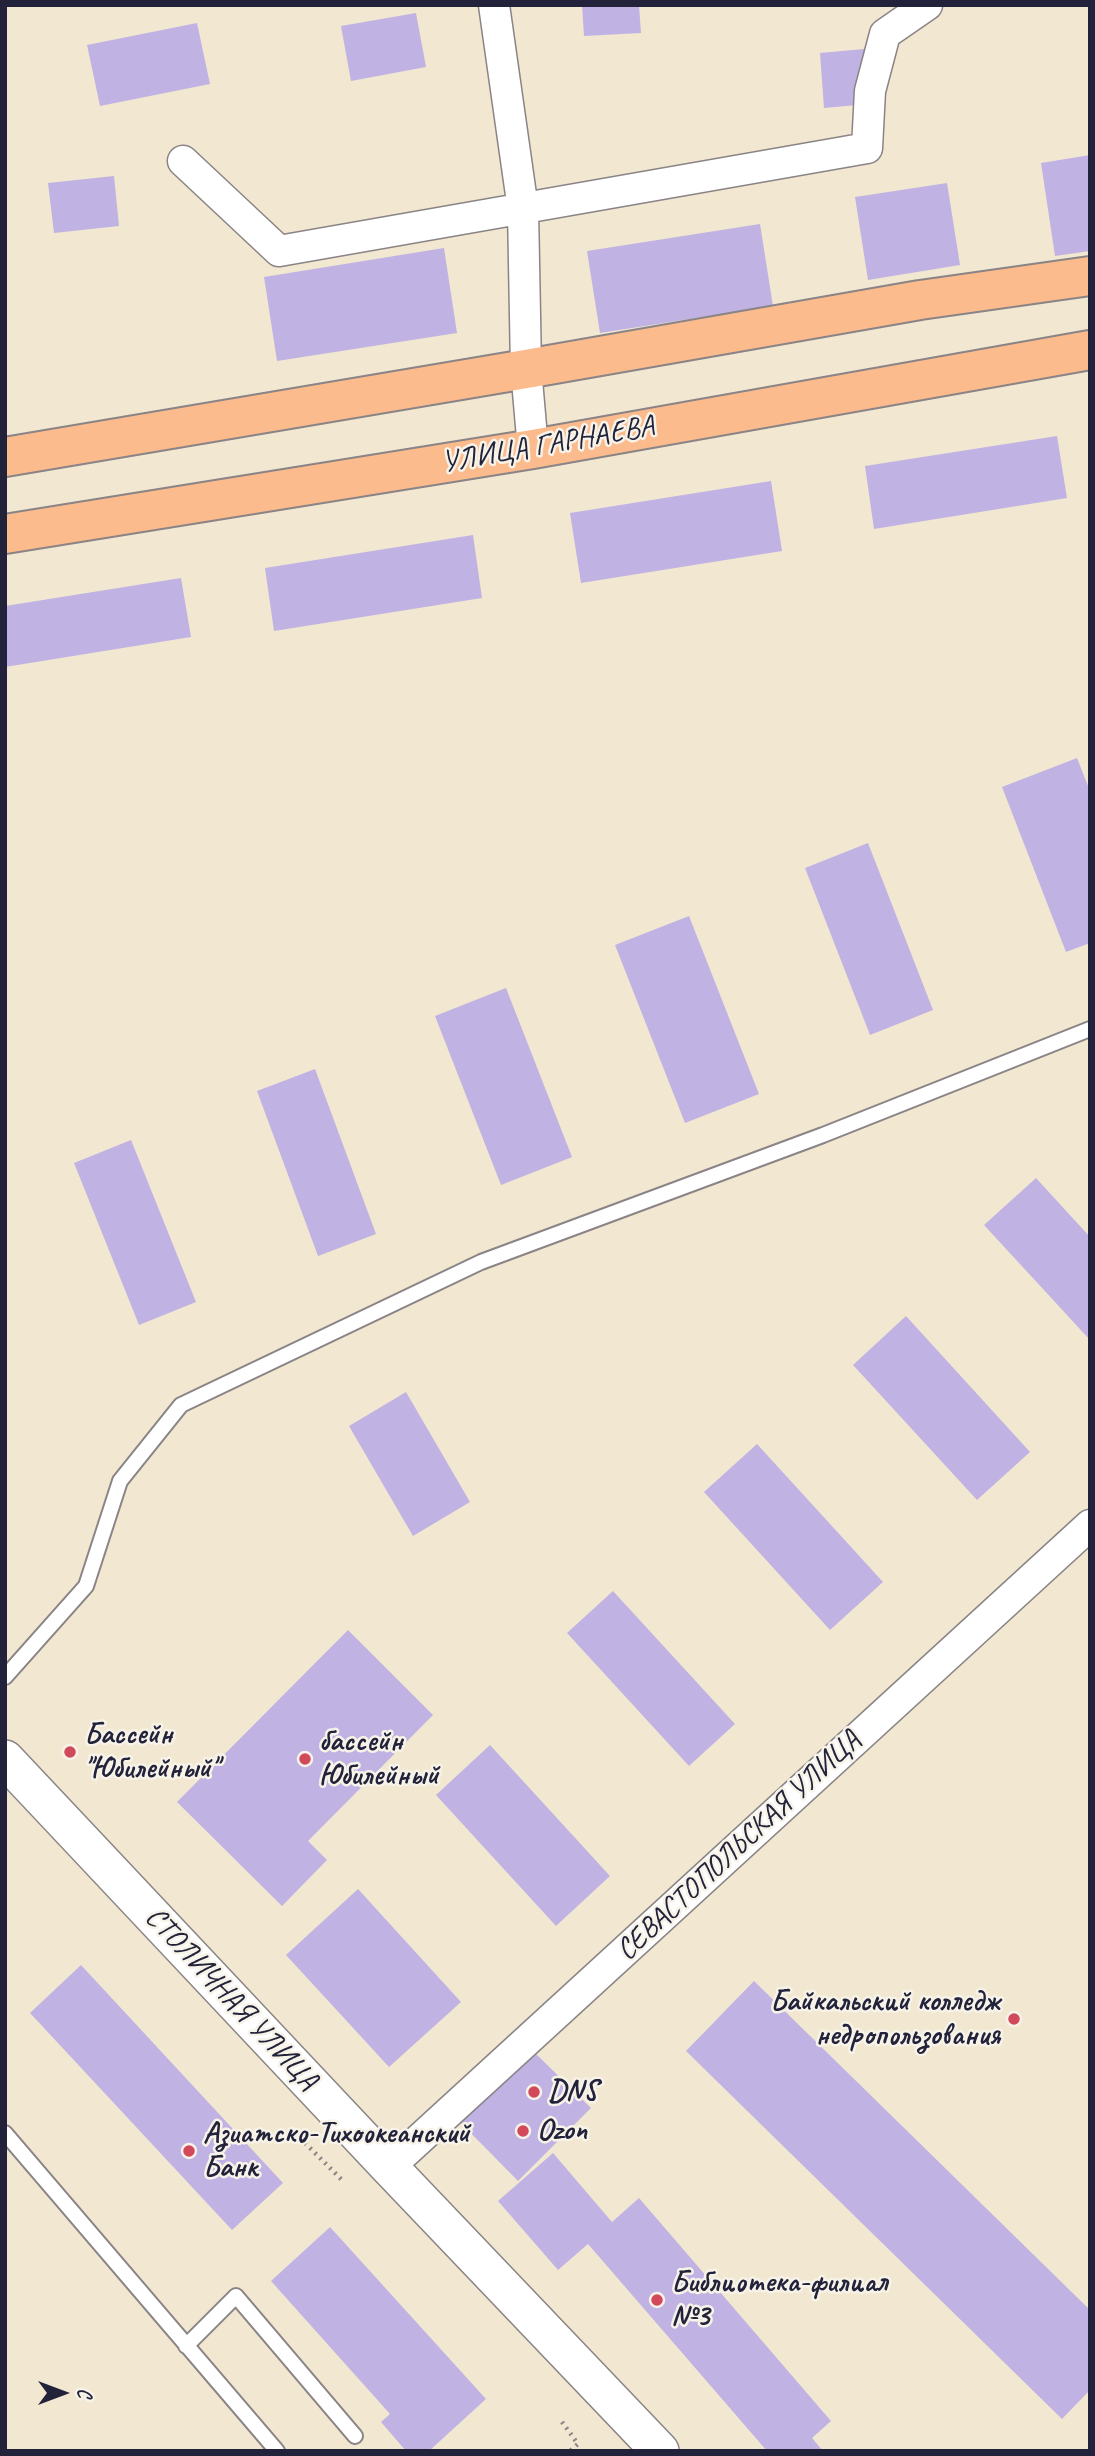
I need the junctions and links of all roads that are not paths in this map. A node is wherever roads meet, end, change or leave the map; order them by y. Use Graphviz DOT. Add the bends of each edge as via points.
graph roads {
  1 [pos="494,5"];
  2 [pos="926,5"];
  3 [pos="183,161"];
  4 [pos="523,209"];
  5 [pos="1090,276"];
  6 [pos="1090,350"];
  7 [pos="526,369"];
  8 [pos="533,449"];
  9 [pos="5,457"];
  10 [pos="5,534"];
  11 [pos="1090,1029"];
  12 [pos="1090,1525"];
  13 [pos="5,1676"];
  14 [pos="5,1759"];
  15 [pos="5,2133"];
  16 [pos="389,2167"];
  17 [pos="186,2346"];
  18 [pos="355,2436"];
  19 [pos="278,2451"];
  20 [pos="660,2451"];
  1 -- 4 [label="street"];
  2 -- 4 [label="street" via="885,34 870,91 867,148"];
  3 -- 4 [label="street" via="279,251"];
  4 -- 7 [label="street"];
  5 -- 7 [label="main road" via="920,300"];
  6 -- 8 [label="main road, УЛИЦА ГАРНАЕВА"];
  7 -- 8 [label="street"];
  7 -- 9 [label="main road"];
  8 -- 10 [label="main road, УЛИЦА ГАРНАЕВА"];
  11 -- 13 [label="lane" via="823,1135 481,1262 181,1405 120,1481 86,1586"];
  12 -- 16 [label="street, СЕВАСТОПОЛЬСКАЯ УЛИЦА"];
  14 -- 16 [label="street, СТОЛИЧНАЯ УЛИЦА"];
  15 -- 17 [label="lane"];
  16 -- 20 [label="street, СТОЛИЧНАЯ УЛИЦА"];
  17 -- 18 [label="lane" via="236,2296"];
  17 -- 19 [label="lane"];
}
